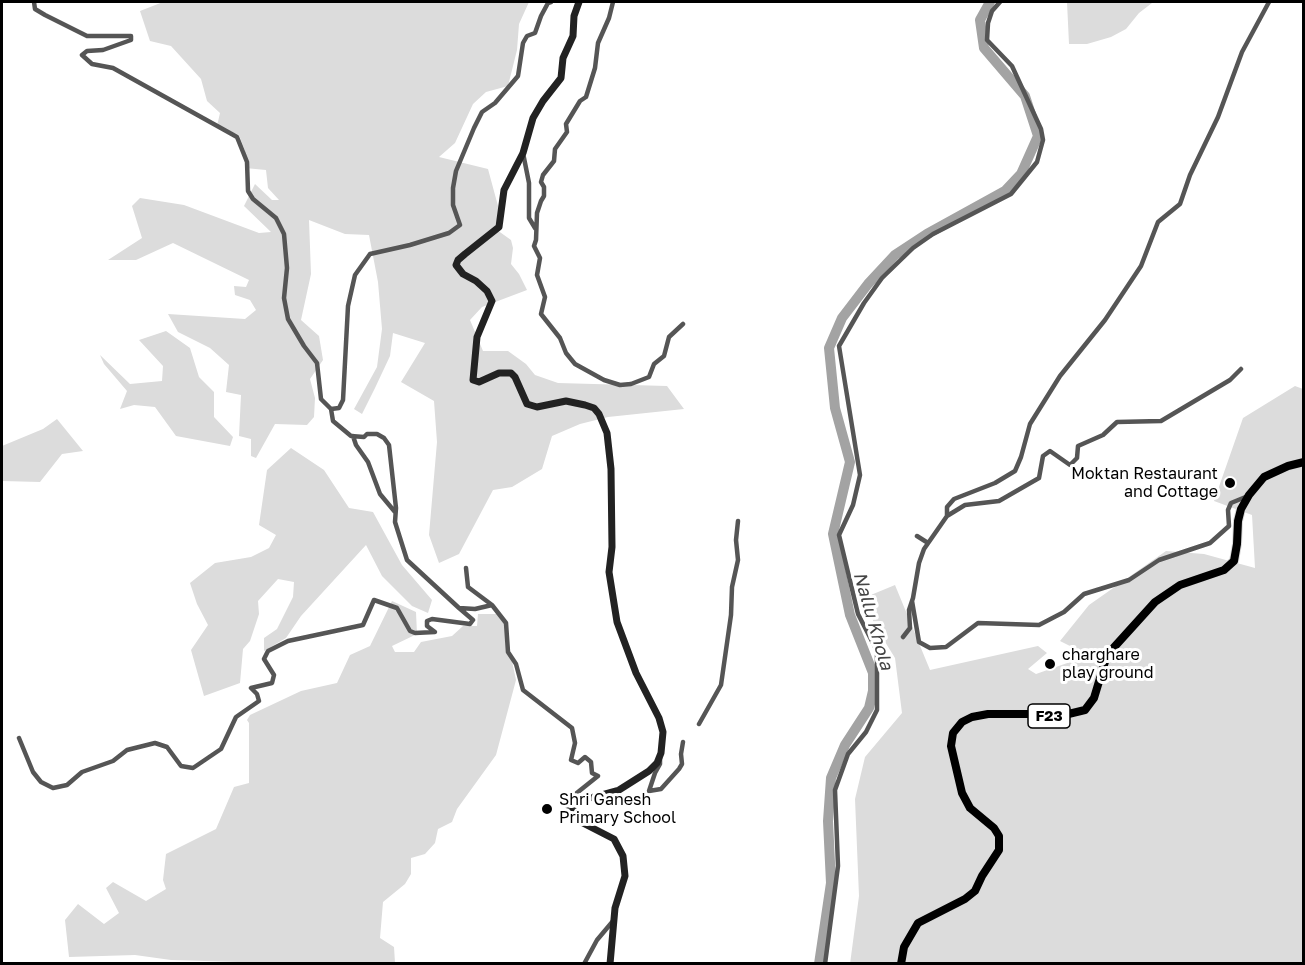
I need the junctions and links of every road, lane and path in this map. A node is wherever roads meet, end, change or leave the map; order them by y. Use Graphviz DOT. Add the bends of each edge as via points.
graph roads {
  1 [pos="34,2"];
  2 [pos="551,2"];
  3 [pos="579,2"];
  4 [pos="613,2"];
  5 [pos="1000,2"];
  6 [pos="1269,2"];
  7 [pos="523,153"];
  8 [pos="535,228"];
  9 [pos="683,324"];
  10 [pos="1241,369"];
  11 [pos="331,409"];
  12 [pos="353,436"];
  13 [pos="1304,462"];
  14 [pos="1249,495"];
  15 [pos="395,512"];
  16 [pos="947,516"];
  17 [pos="738,521"];
  18 [pos="917,536"];
  19 [pos="928,543"];
  20 [pos="466,568"];
  21 [pos="912,601"];
  22 [pos="492,604"];
  23 [pos="459,608"];
  24 [pos="903,637"];
  25 [pos="699,724"];
  26 [pos="19,738"];
  27 [pos="683,742"];
  28 [pos="661,753"];
  29 [pos="572,813"];
  30 [pos="613,921"];
  31 [pos="584,963"];
  32 [pos="610,963"];
  33 [pos="825,963"];
  34 [pos="901,963"];
  1 -- 11 [label="street" via="35,9 87,36 131,36 131,40 82,55 92,64 113,68 237,137 247,162 248,191 276,218 284,234 284,298 288,319 317,363 321,399"];
  2 -- 11 [label="street" via="534,33 523,43 518,76 482,112 456,171 453,205 460,225 449,233 370,254 355,275 348,306 343,400 339,408"];
  3 -- 7 [label="main road" via="561,78 538,108"];
  4 -- 8 [label="street" via="598,43 586,97 566,124 567,132 555,149 554,161 543,175 544,196"];
  5 -- 33 [label="street" via="992,11 987,40 1012,66 1041,129 1043,140 1037,162 1011,194 913,248 882,278 839,346 860,475 853,505 839,535 858,614 878,651 877,710 848,754 835,790 838,866"];
  6 -- 16 [label="street" via="1242,52 1180,204 1158,222 1141,266 1049,392 1030,424 1015,471 954,499 947,507"];
  7 -- 8 [label="street" via="530,218"];
  7 -- 28 [label="main road" via="504,190 499,227 456,265 487,291 492,301 477,337 473,381 484,382 499,373 511,373 527,404 537,407 575,402 594,408 603,421 611,469 609,572 613,604 632,663 662,725"];
  8 -- 9 [label="street" via="534,246 540,258 537,275 545,297 542,314 566,353 582,368 620,385 649,377 654,364 664,356 669,337"];
  10 -- 16 [label="street" via="1230,380 1161,421 1117,422 1103,435 1078,446 1077,459 1070,465 1050,451 1043,456 1039,478 999,501 965,506"];
  11 -- 12 [label="street" via="333,421"];
  12 -- 15 [label="street" via="380,494"];
  12 -- 15 [label="street" via="377,434 388,445"];
  13 -- 14 [label="main road, F23" via="1264,477"];
  14 -- 21 [label="street" via="1231,503 1229,526 1210,543 1159,560 1129,580 1084,594 1064,612 1039,625 978,623 946,647 930,648 919,642"];
  14 -- 34 [label="main road, F23" via="1238,521 1234,561 1224,570 1180,585 1155,602 1107,655 1094,698 1085,710 1056,717 988,714 962,722 953,733 951,746 962,793 970,808 999,836 999,850 975,891 918,923 904,947"];
  15 -- 23 [label="street" via="407,560"];
  16 -- 19 [label="street"];
  17 -- 25 [label="street" via="738,560 721,685"];
  18 -- 19 [label="street"];
  19 -- 21 [label="street" via="919,563"];
  20 -- 22 [label="street" via="468,586"];
  21 -- 24 [label="street" via="910,628"];
  22 -- 23 [label="street"];
  22 -- 29 [label="street" via="507,623 508,652 516,664 523,690 572,728 575,743 571,760 578,763 585,757 591,762 592,773 598,776 568,800"];
  23 -- 26 [label="street" via="473,620 470,624 432,619 427,626 435,632 415,633 410,632 397,608 374,600 363,625 288,641 268,651 264,659 274,675 272,683 251,688 259,701 236,717 221,749 193,768 181,765 167,747 155,743 127,750 113,761 82,772 67,785 53,788 33,772"];
  27 -- 28 [label="street" via="679,769 661,789 649,791"];
  28 -- 29 [label="main road" via="649,771 619,790 579,801"];
  29 -- 30 [label="main road" via="577,820 614,839 621,850 625,876"];
  30 -- 31 [label="street"];
  30 -- 32 [label="main road"];
}
